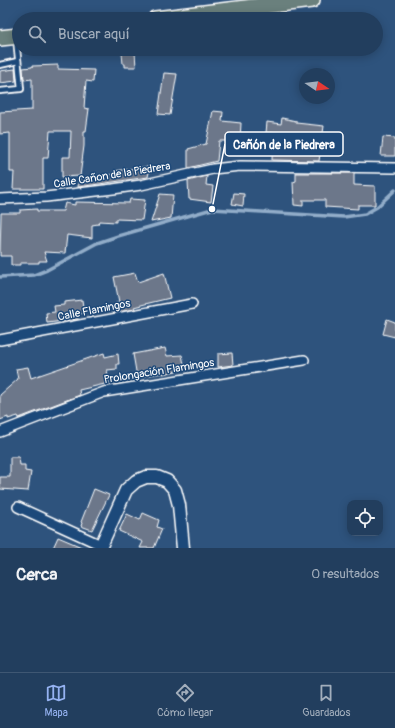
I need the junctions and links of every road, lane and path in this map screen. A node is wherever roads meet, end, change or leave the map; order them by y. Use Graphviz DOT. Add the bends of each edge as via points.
graph roads {
  1 [pos="312,0"];
  2 [pos="213,12"];
  3 [pos="12,37"];
  4 [pos="0,38"];
  5 [pos="18,56"];
  6 [pos="18,61"];
  7 [pos="0,65"];
  8 [pos="0,91"];
  9 [pos="395,168"];
  10 [pos="0,199"];
  11 [pos="192,304"];
  12 [pos="0,340"];
  13 [pos="304,360"];
  14 [pos="0,432"];
  15 [pos="18,507"];
  16 [pos="100,546"];
  17 [pos="183,548"];
  1 -- 2 [label="main road"];
  3 -- 4 [label="main road"];
  5 -- 6 [label="lane"];
  6 -- 7 [label="lane"];
  6 -- 8 [label="lane" via="21,89"];
  9 -- 10 [label="street, Calle Cañon de la Piedrera" via="240,166 113,189 46,197"];
  11 -- 12 [label="street, Calle Flamingos"];
  13 -- 14 [label="street, Prolongación Flamingos" via="104,392"];
  15 -- 16 [label="street"];
  16 -- 17 [label="street" via="126,490 136,481 146,477 157,477 167,481 175,490"];
}
